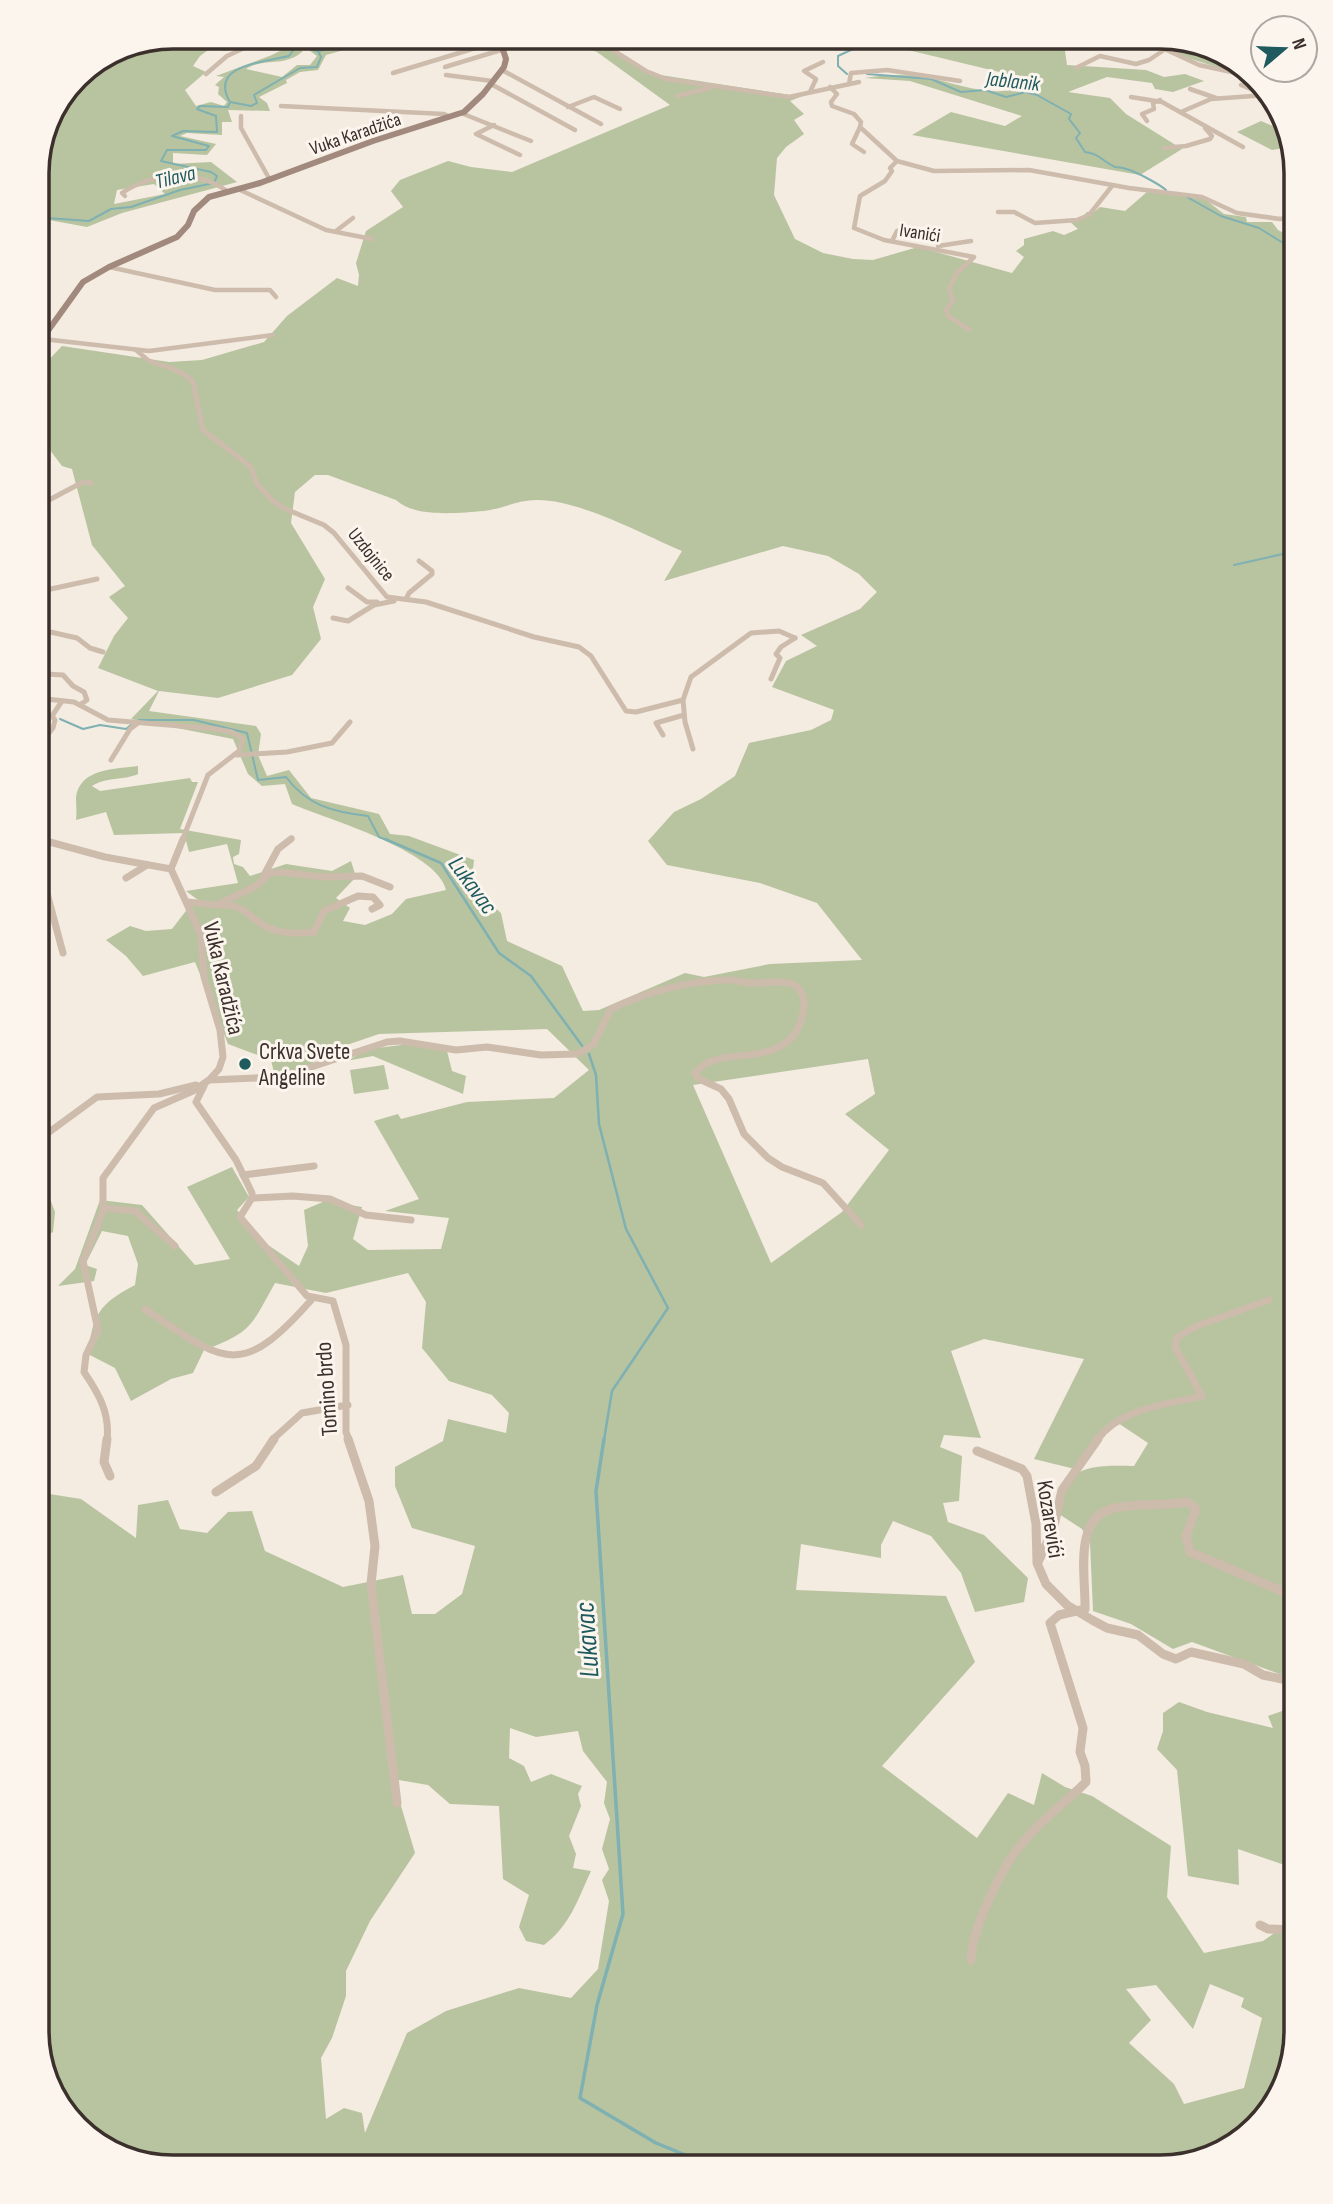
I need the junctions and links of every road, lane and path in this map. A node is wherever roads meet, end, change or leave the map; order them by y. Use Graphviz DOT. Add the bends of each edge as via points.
graph roads {
  1 [pos="243,49"];
  2 [pos="476,49"];
  3 [pos="611,49"];
  4 [pos="501,50"];
  5 [pos="1164,50"];
  6 [pos="823,62"];
  7 [pos="445,66"];
  8 [pos="1076,68"];
  9 [pos="502,70"];
  10 [pos="1232,72"];
  11 [pos="393,73"];
  12 [pos="206,74"];
  13 [pos="446,75"];
  14 [pos="960,81"];
  15 [pos="859,82"];
  16 [pos="492,83"];
  17 [pos="849,84"];
  18 [pos="1241,85"];
  19 [pos="714,86"];
  20 [pos="830,87"];
  21 [pos="1191,89"];
  22 [pos="1251,89"];
  23 [pos="810,92"];
  24 [pos="1253,95"];
  25 [pos="1256,95"];
  26 [pos="677,96"];
  27 [pos="1131,97"];
  28 [pos="1217,98"];
  29 [pos="1160,100"];
  30 [pos="1242,103"];
  31 [pos="281,106"];
  32 [pos="568,107"];
  33 [pos="620,109"];
  34 [pos="1181,112"];
  35 [pos="461,113"];
  36 [pos="241,116"];
  37 [pos="450,117"];
  38 [pos="1147,121"];
  39 [pos="601,124"];
  40 [pos="494,125"];
  41 [pos="860,127"];
  42 [pos="1205,128"];
  43 [pos="575,130"];
  44 [pos="531,141"];
  45 [pos="1243,147"];
  46 [pos="1164,148"];
  47 [pos="864,152"];
  48 [pos="520,155"];
  49 [pos="897,161"];
  50 [pos="1043,166"];
  51 [pos="1029,170"];
  52 [pos="270,180"];
  53 [pos="1112,186"];
  54 [pos="238,189"];
  55 [pos="227,191"];
  56 [pos="125,196"];
  57 [pos="998,212"];
  58 [pos="353,218"];
  59 [pos="1284,218"];
  60 [pos="905,229"];
  61 [pos="336,231"];
  62 [pos="372,239"];
  63 [pos="892,241"];
  64 [pos="971,241"];
  65 [pos="930,247"];
  66 [pos="109,267"];
  67 [pos="276,297"];
  68 [pos="49,329"];
  69 [pos="970,330"];
  70 [pos="273,335"];
  71 [pos="49,344"];
  72 [pos="136,350"];
  73 [pos="91,483"];
  74 [pos="49,500"];
  75 [pos="419,561"];
  76 [pos="97,579"];
  77 [pos="348,588"];
  78 [pos="49,589"];
  79 [pos="406,599"];
  80 [pos="398,600"];
  81 [pos="383,603"];
  82 [pos="333,618"];
  83 [pos="49,632"];
  84 [pos="103,652"];
  85 [pos="49,674"];
  86 [pos="771,679"];
  87 [pos="49,699"];
  88 [pos="683,700"];
  89 [pos="62,701"];
  90 [pos="80,704"];
  91 [pos="684,715"];
  92 [pos="350,722"];
  93 [pos="138,723"];
  94 [pos="49,733"];
  95 [pos="663,735"];
  96 [pos="693,749"];
  97 [pos="237,755"];
  98 [pos="111,760"];
  99 [pos="292,838"];
  100 [pos="49,842"];
  101 [pos="147,865"];
  102 [pos="172,869"];
  103 [pos="263,877"];
  104 [pos="126,878"];
  105 [pos="390,887"];
  106 [pos="49,901"];
  107 [pos="187,902"];
  108 [pos="217,905"];
  109 [pos="372,909"];
  110 [pos="63,953"];
  111 [pos="209,1080"];
  112 [pos="49,1132"];
  113 [pos="314,1166"];
  114 [pos="243,1175"];
  115 [pos="252,1198"];
  116 [pos="103,1208"];
  117 [pos="411,1220"];
  118 [pos="861,1225"];
  119 [pos="175,1245"];
  120 [pos="313,1298"];
  121 [pos="1269,1300"];
  122 [pos="145,1308"];
  123 [pos="348,1405"];
  124 [pos="977,1451"];
  125 [pos="110,1476"];
  126 [pos="216,1492"];
  127 [pos="1037,1563"];
  128 [pos="1284,1592"];
  129 [pos="1075,1610"];
  130 [pos="1284,1679"];
  131 [pos="397,1803"];
  132 [pos="1260,1924"];
  133 [pos="1284,1930"];
  134 [pos="971,1960"];
  1 -- 12 [label="street"];
  2 -- 11 [label="street"];
  3 -- 19 [label="street" via="653,76"];
  4 -- 7 [label="street"];
  4 -- 9 [label="street" via="506,59"];
  5 -- 8 [label="street" via="1136,64 1100,56"];
  5 -- 10 [label="street"];
  6 -- 23 [label="street" via="804,71 816,79"];
  9 -- 16 [label="street, Vuka Karadžića"];
  9 -- 32 [label="street"];
  13 -- 16 [label="street"];
  14 -- 17 [label="street" via="861,69 851,73"];
  15 -- 17 [label="street"];
  16 -- 35 [label="street, Vuka Karadžića"];
  16 -- 43 [label="street"];
  17 -- 20 [label="street"];
  18 -- 22 [label="street"];
  19 -- 23 [label="street" via="789,97"];
  19 -- 26 [label="street"];
  20 -- 23 [label="street"];
  20 -- 41 [label="street" via="837,94 832,106 854,114 861,120"];
  21 -- 28 [label="street"];
  24 -- 25 [label="street"];
  24 -- 28 [label="street"];
  24 -- 30 [label="street"];
  27 -- 29 [label="street"];
  28 -- 34 [label="street"];
  29 -- 34 [label="street"];
  29 -- 38 [label="street" via="1142,114"];
  31 -- 37 [label="street, Vuka Karadžića"];
  32 -- 33 [label="street" via="594,97"];
  32 -- 39 [label="street"];
  34 -- 42 [label="street"];
  35 -- 37 [label="street, Vuka Karadžića"];
  35 -- 40 [label="street"];
  36 -- 52 [label="street" via="241,128"];
  37 -- 52 [label="street, Vuka Karadžića"];
  40 -- 44 [label="street"];
  40 -- 48 [label="street" via="476,134"];
  41 -- 47 [label="street" via="852,144"];
  41 -- 49 [label="street"];
  42 -- 45 [label="street"];
  42 -- 46 [label="street" via="1210,139"];
  49 -- 51 [label="street" via="942,172"];
  49 -- 63 [label="street, Ivanići" via="890,168 890,177 860,196 855,228"];
  50 -- 51 [label="street"];
  51 -- 53 [label="street"];
  52 -- 54 [label="street, Vuka Karadžića"];
  53 -- 57 [label="street" via="1089,215 1077,220 1035,223 1014,212"];
  53 -- 59 [label="street" via="1202,197 1237,213"];
  54 -- 55 [label="street, Vuka Karadžića"];
  54 -- 61 [label="street"];
  55 -- 56 [label="street" via="216,182 189,175 136,185 123,192"];
  55 -- 66 [label="street, Vuka Karadžića" via="201,203 186,229 172,241"];
  58 -- 61 [label="street"];
  60 -- 63 [label="street" via="897,231"];
  61 -- 62 [label="street"];
  63 -- 65 [label="street, Ivanići"];
  64 -- 65 [label="street"];
  65 -- 69 [label="street, Ivanići" via="974,257 956,274 949,289 953,300 946,310"];
  66 -- 67 [label="street" via="215,290 270,290"];
  66 -- 68 [label="street, Vuka Karadžića" via="83,282"];
  70 -- 72 [label="street"];
  71 -- 72 [label="street, Uzdojnice"];
  72 -- 80 [label="street, Uzdojnice" via="148,363 192,380 203,430 251,467 257,484 271,499 334,533 383,594"];
  73 -- 74 [label="street" via="83,482"];
  75 -- 79 [label="street" via="432,574"];
  76 -- 78 [label="street"];
  77 -- 81 [label="street" via="367,602"];
  79 -- 80 [label="street, Uzdojnice"];
  79 -- 88 [label="street, Uzdojnice" via="579,647 591,656 626,711"];
  80 -- 81 [label="street"];
  81 -- 82 [label="street" via="348,621"];
  83 -- 84 [label="street" via="77,638"];
  85 -- 90 [label="street" via="63,675 84,692 87,700"];
  86 -- 88 [label="street" via="780,659 776,654 795,638 779,631 751,633 691,677"];
  87 -- 89 [label="street"];
  88 -- 91 [label="street"];
  89 -- 90 [label="street"];
  89 -- 94 [label="street" via="52,716 55,720"];
  90 -- 93 [label="street" via="108,720"];
  91 -- 95 [label="street" via="656,723"];
  91 -- 96 [label="street"];
  92 -- 97 [label="street" via="332,743"];
  93 -- 97 [label="street" via="232,732 244,744"];
  93 -- 98 [label="street"];
  97 -- 102 [label="street" via="208,775"];
  99 -- 103 [label="street" via="278,849"];
  100 -- 101 [label="street"];
  101 -- 102 [label="street"];
  101 -- 104 [label="street"];
  102 -- 107 [label="street"];
  103 -- 105 [label="street" via="280,872 362,876"];
  103 -- 108 [label="street" via="257,886"];
  106 -- 110 [label="street"];
  107 -- 108 [label="street"];
  107 -- 111 [label="street, Vuka Karadžića" via="203,944 204,976 218,1018 222,1050 221,1067"];
  108 -- 109 [label="street" via="234,903 267,927 298,934 314,932 324,911 358,896 373,897 380,905"];
  111 -- 112 [label="street" via="159,1094 97,1097"];
  111 -- 114 [label="street, Tomino brdo" via="199,1092 199,1111 228,1147"];
  111 -- 116 [label="street" via="150,1112 103,1178"];
  111 -- 118 [label="street" via="281,1077 400,1041 456,1051 487,1047 541,1055 577,1054 593,1045 611,1009 647,994 727,980 791,983 804,1000 802,1016 789,1040 759,1057 714,1059 695,1073 721,1089 744,1134 768,1158 822,1183"];
  113 -- 114 [label="street"];
  114 -- 115 [label="street, Tomino brdo"];
  115 -- 117 [label="street" via="330,1199 366,1214"];
  115 -- 120 [label="street, Tomino brdo" via="240,1217 295,1286"];
  116 -- 119 [label="street" via="135,1211"];
  116 -- 125 [label="street" via="83,1261 98,1330 84,1372 109,1422 104,1462"];
  120 -- 122 [label="street" via="275,1337 232,1357 214,1352"];
  120 -- 123 [label="street, Tomino brdo" via="333,1301 337,1311 346,1346"];
  121 -- 127 [label="street" via="1177,1337 1175,1347 1202,1396 1133,1413 1108,1425 1062,1490 1054,1530"];
  123 -- 126 [label="street" via="302,1413 272,1440 256,1466"];
  123 -- 131 [label="street, Tomino brdo" via="346,1432 369,1501 375,1546 371,1584"];
  124 -- 127 [label="street, Kozarevići" via="1022,1469 1027,1476"];
  127 -- 129 [label="street, Kozarevići" via="1046,1584"];
  128 -- 129 [label="street, Kozarevići" via="1190,1552 1186,1537 1196,1509 1188,1502 1168,1507 1114,1507 1089,1524 1085,1609"];
  129 -- 130 [label="street" via="1107,1628 1138,1635 1176,1659 1191,1653 1244,1664"];
  129 -- 134 [label="street" via="1053,1619 1051,1629 1083,1728 1080,1752 1086,1782 1017,1849 976,1930"];
  132 -- 133 [label="street"];
}
